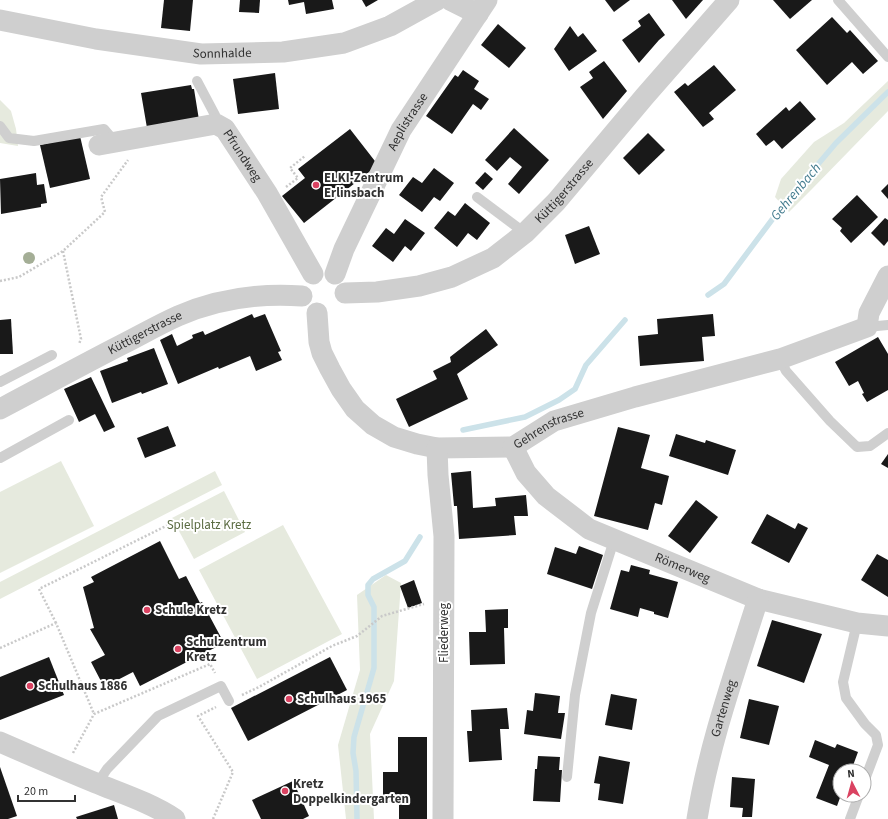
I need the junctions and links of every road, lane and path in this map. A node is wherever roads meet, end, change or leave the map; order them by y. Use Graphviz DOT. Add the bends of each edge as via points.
graph roads {
  1 [pos="437,0"];
  2 [pos="450,0"];
  3 [pos="728,0"];
  4 [pos="838,0"];
  5 [pos="482,7"];
  6 [pos="0,20"];
  7 [pos="888,57"];
  8 [pos="197,81"];
  9 [pos="216,124"];
  10 [pos="0,126"];
  11 [pos="114,142"];
  12 [pos="305,156"];
  13 [pos="477,196"];
  14 [pos="270,199"];
  15 [pos="525,233"];
  16 [pos="62,251"];
  17 [pos="313,274"];
  18 [pos="335,274"];
  19 [pos="888,276"];
  20 [pos="0,281"];
  21 [pos="345,293"];
  22 [pos="302,296"];
  23 [pos="317,313"];
  24 [pos="888,325"];
  25 [pos="867,328"];
  26 [pos="52,355"];
  27 [pos="780,359"];
  28 [pos="0,382"];
  29 [pos="0,409"];
  30 [pos="69,420"];
  31 [pos="888,432"];
  32 [pos="513,447"];
  33 [pos="437,448"];
  34 [pos="0,458"];
  35 [pos="170,524"];
  36 [pos="614,540"];
  37 [pos="444,598"];
  38 [pos="758,599"];
  39 [pos="56,623"];
  40 [pos="857,623"];
  41 [pos="888,626"];
  42 [pos="0,648"];
  43 [pos="221,686"];
  44 [pos="229,701"];
  45 [pos="94,714"];
  46 [pos="0,742"];
  47 [pos="871,763"];
  48 [pos="64,769"];
  49 [pos="567,778"];
  50 [pos="97,784"];
  51 [pos="856,803"];
  52 [pos="175,819"];
  53 [pos="213,819"];
  54 [pos="443,819"];
  55 [pos="697,819"];
  56 [pos="850,819"];
  1 -- 6 [label="street, Sonnhalde" via="390,26 344,43 283,52 201,54 96,39"];
  2 -- 5 [label="street"];
  3 -- 15 [label="street, Küttigerstrasse" via="556,202"];
  4 -- 7 [label="lane"];
  5 -- 18 [label="street, Aeplistrasse" via="401,130 344,249"];
  8 -- 9 [label="lane" via="215,115"];
  9 -- 11 [label="street, Pfrundweg"];
  9 -- 14 [label="street, Pfrundweg" via="225,129"];
  10 -- 11 [label="lane" via="9,138 34,141 104,129"];
  11 -- 16 [label="path" via="131,156 101,196 105,212"];
  12 -- 14 [label="path" via="290,168 298,178"];
  13 -- 15 [label="lane"];
  14 -- 17 [label="street, Pfrundweg"];
  15 -- 21 [label="street, Küttigerstrasse" via="494,258 452,277 419,286 377,292"];
  16 -- 20 [label="path" via="19,277"];
  16 -- 26 [label="path" via="81,339 77,348"];
  17 -- 18 [label="street" via="323,271"];
  17 -- 22 [label="street" via="307,278"];
  18 -- 21 [label="street" via="343,282"];
  19 -- 25 [label="street" via="869,313"];
  21 -- 23 [label="street" via="339,308 329,314"];
  22 -- 23 [label="street" via="308,308"];
  22 -- 29 [label="street, Küttigerstrasse" via="240,298 178,316"];
  23 -- 33 [label="street, Gehrenstrasse" via="322,353 355,409 373,425 394,437"];
  24 -- 25 [label="lane"];
  25 -- 27 [label="street, Gehrenstrasse"];
  26 -- 28 [label="lane"];
  27 -- 31 [label="lane" via="786,371 857,447 870,446"];
  27 -- 32 [label="street, Gehrenstrasse" via="554,421"];
  30 -- 34 [label="lane"];
  32 -- 33 [label="street, Gehrenstrasse"];
  32 -- 36 [label="street, Römerweg" via="526,473 546,496 589,529"];
  33 -- 37 [label="street, Fliederweg" via="444,536"];
  35 -- 39 [label="path" via="39,589"];
  36 -- 38 [label="street, Römerweg"];
  36 -- 49 [label="lane" via="588,628 575,696"];
  37 -- 44 [label="path" via="382,616 358,636 332,646"];
  37 -- 54 [label="street, Fliederweg"];
  38 -- 40 [label="street, Römerweg"];
  38 -- 55 [label="street, Gartenweg" via="719,720"];
  39 -- 42 [label="path"];
  39 -- 45 [label="path"];
  40 -- 41 [label="street, Römerweg"];
  40 -- 47 [label="lane" via="843,682 846,698 876,735 878,745"];
  43 -- 44 [label="lane"];
  43 -- 45 [label="path" via="210,664"];
  43 -- 50 [label="lane" via="158,716 107,769"];
  44 -- 53 [label="path" via="198,716 233,772"];
  45 -- 48 [label="path"];
  46 -- 48 [label="street"];
  48 -- 50 [label="street"];
  50 -- 52 [label="street"];
  51 -- 56 [label="lane"];
}
